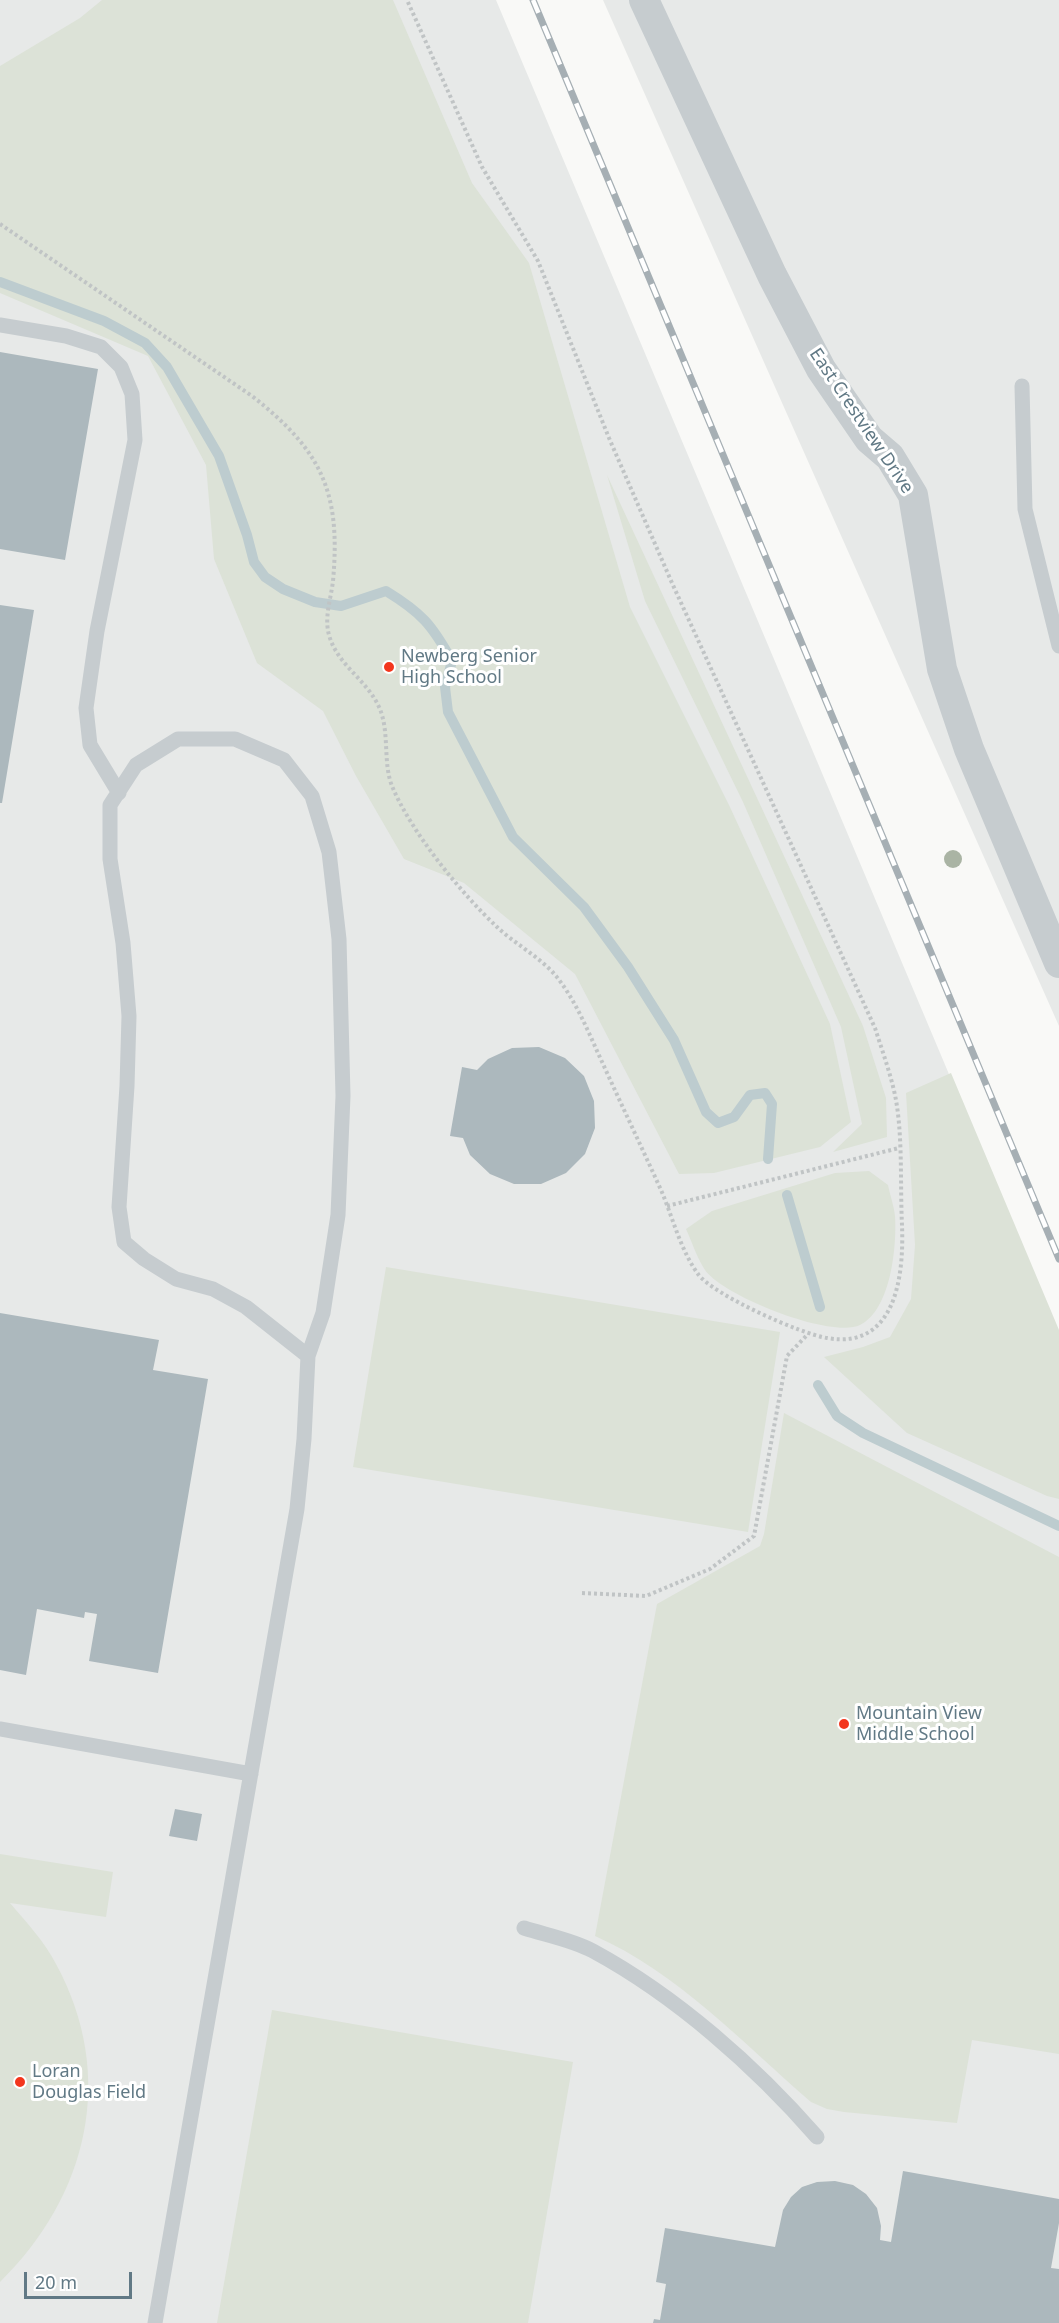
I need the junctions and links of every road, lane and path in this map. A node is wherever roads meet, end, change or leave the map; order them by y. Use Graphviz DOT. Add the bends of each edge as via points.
graph roads {
  1 [pos="407,0"];
  2 [pos="644,0"];
  3 [pos="0,224"];
  4 [pos="0,326"];
  5 [pos="1022,386"];
  6 [pos="1059,646"];
  7 [pos="118,793"];
  8 [pos="1059,963"];
  9 [pos="899,1148"];
  10 [pos="667,1206"];
  11 [pos="807,1335"];
  12 [pos="308,1356"];
  13 [pos="582,1593"];
  14 [pos="0,1729"];
  15 [pos="251,1774"];
  16 [pos="524,1928"];
  17 [pos="817,2137"];
  18 [pos="155,2323"];
  1 -- 9 [label="path" via="482,167 538,261 672,583 875,1028 895,1097"];
  2 -- 8 [label="street, East Crestview Drive" via="772,275 821,369 869,439 890,457 913,495 942,669 969,749"];
  3 -- 10 [label="path" via="164,334 285,422 313,456 327,484 334,519 333,580 327,622 330,638 344,664 377,703 383,720 390,783 460,891 554,974 570,998"];
  4 -- 7 [label="lane" via="66,336 101,347 121,367 132,394 135,440 86,708 90,745"];
  5 -- 6 [label="lane" via="1025,509"];
  7 -- 12 [label="lane" via="110,805 110,859 129,1016 119,1207 124,1242 176,1280 213,1289 246,1307"];
  7 -- 12 [label="lane" via="136,765 178,739 235,739 284,760 312,796 329,852 339,939 343,1096 338,1215 324,1313"];
  9 -- 10 [label="path"];
  9 -- 11 [label="path" via="903,1246 898,1288 888,1314 872,1331 842,1341"];
  10 -- 11 [label="path" via="699,1277 733,1301"];
  11 -- 13 [label="path" via="787,1356 754,1536 710,1569 646,1596"];
  12 -- 15 [label="lane" via="297,1509"];
  14 -- 15 [label="lane"];
  15 -- 18 [label="lane"];
  16 -- 17 [label="lane" via="593,1951 678,2007 778,2093"];
}
